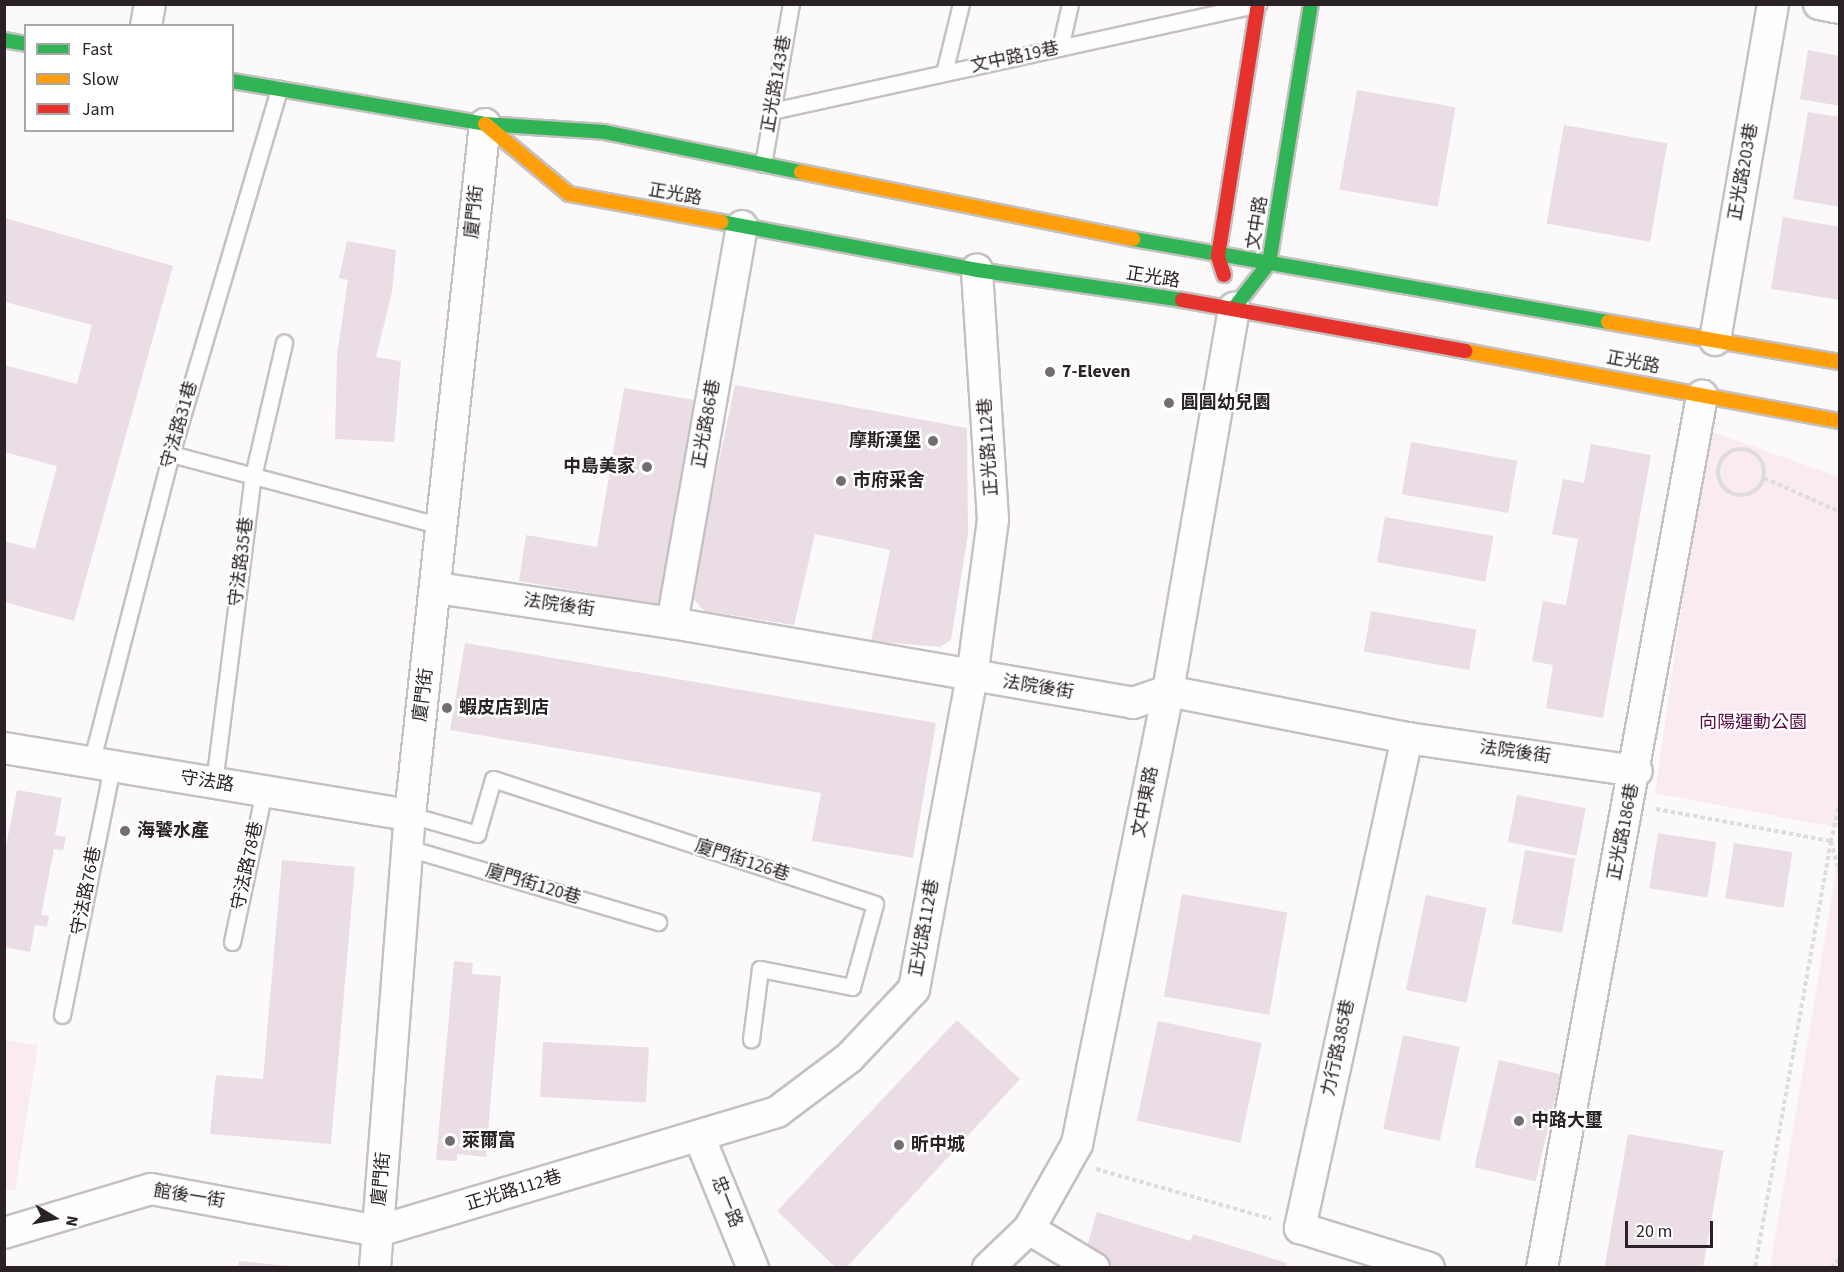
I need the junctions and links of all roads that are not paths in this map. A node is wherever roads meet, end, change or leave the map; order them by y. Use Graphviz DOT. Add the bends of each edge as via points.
graph roads {
  1 [pos="150,4"];
  2 [pos="790,4"];
  3 [pos="961,4"];
  4 [pos="1070,4"];
  5 [pos="1258,4"];
  6 [pos="1311,4"];
  7 [pos="1773,4"];
  8 [pos="1819,4"];
  9 [pos="1839,8"];
  10 [pos="146,24"];
  11 [pos="4,40"];
  12 [pos="24,44"];
  13 [pos="1060,48"];
  14 [pos="945,73"];
  15 [pos="234,81"];
  16 [pos="279,89"];
  17 [pos="772,111"];
  18 [pos="485,124"];
  19 [pos="763,164"];
  20 [pos="742,226"];
  21 [pos="1218,255"];
  22 [pos="1269,263"];
  23 [pos="977,270"];
  24 [pos="1234,308"];
  25 [pos="1715,340"];
  26 [pos="284,343"];
  27 [pos="1839,362"];
  28 [pos="1702,396"];
  29 [pos="1769,409"];
  30 [pos="1839,421"];
  31 [pos="1839,438"];
  32 [pos="171,454"];
  33 [pos="253,476"];
  34 [pos="441,526"];
  35 [pos="437,588"];
  36 [pos="672,623"];
  37 [pos="972,677"];
  38 [pos="1168,691"];
  39 [pos="1407,738"];
  40 [pos="4,748"];
  41 [pos="102,765"];
  42 [pos="1637,771"];
  43 [pos="214,783"];
  44 [pos="264,791"];
  45 [pos="410,815"];
  46 [pos="408,848"];
  47 [pos="658,922"];
  48 [pos="232,942"];
  49 [pos="62,1015"];
  50 [pos="751,1039"];
  51 [pos="699,1136"];
  52 [pos="1029,1229"];
  53 [pos="378,1231"];
  54 [pos="4,1233"];
  55 [pos="375,1268"];
  56 [pos="753,1268"];
  57 [pos="988,1268"];
  58 [pos="1094,1268"];
  59 [pos="1429,1268"];
  60 [pos="1542,1268"];
  1 -- 10 [label="street"];
  2 -- 17 [label="lane, 正光路143巷"];
  3 -- 14 [label="lane"];
  4 -- 13 [label="lane"];
  5 -- 13 [label="lane, 文中路19巷"];
  5 -- 21 [label="street, 文中路"];
  6 -- 22 [label="street, 文中路"];
  7 -- 25 [label="street, 正光路203巷"];
  8 -- 9 [label="street"];
  11 -- 12 [label="street"];
  13 -- 14 [label="lane, 文中路19巷"];
  14 -- 17 [label="lane, 文中路19巷"];
  15 -- 16 [label="street, 正光路"];
  16 -- 18 [label="street, 正光路"];
  16 -- 32 [label="lane, 守法路31巷"];
  17 -- 19 [label="lane, 正光路143巷"];
  18 -- 19 [label="street, 正光路" via="604,132"];
  18 -- 20 [label="street, 正光路" via="569,194"];
  18 -- 34 [label="street, 廈門街"];
  19 -- 21 [label="street, 正光路"];
  20 -- 23 [label="street, 正光路"];
  20 -- 36 [label="street, 正光路86巷"];
  21 -- 22 [label="street, 正光路"];
  21 -- 24 [label="street, 文中路"];
  22 -- 24 [label="street, 文中路"];
  22 -- 25 [label="street, 正光路"];
  23 -- 24 [label="street, 正光路"];
  23 -- 37 [label="street, 正光路112巷" via="993,519"];
  24 -- 28 [label="street, 正光路"];
  24 -- 38 [label="street, 文中東路"];
  25 -- 27 [label="street, 正光路"];
  26 -- 33 [label="lane, 守法路35巷"];
  28 -- 29 [label="street, 正光路"];
  28 -- 42 [label="street, 正光路186巷"];
  29 -- 30 [label="street, 正光路"];
  29 -- 31 [label="street"];
  32 -- 33 [label="lane"];
  32 -- 41 [label="lane, 守法路31巷"];
  33 -- 34 [label="lane"];
  33 -- 43 [label="lane, 守法路35巷"];
  34 -- 35 [label="street, 廈門街"];
  35 -- 36 [label="street, 法院後街"];
  35 -- 45 [label="street, 廈門街"];
  36 -- 37 [label="street, 法院後街"];
  37 -- 38 [label="street, 法院後街" via="1132,703"];
  37 -- 51 [label="street, 正光路112巷" via="914,988 849,1059 777,1112"];
  38 -- 39 [label="street, 法院後街"];
  38 -- 52 [label="street, 文中東路" via="1077,1144"];
  39 -- 42 [label="street, 法院後街"];
  39 -- 59 [label="street, 力行路385巷" via="1300,1228"];
  40 -- 41 [label="street, 守法路"];
  41 -- 43 [label="street, 守法路"];
  41 -- 49 [label="lane, 守法路76巷"];
  42 -- 60 [label="street, 正光路186巷"];
  43 -- 44 [label="street, 守法路"];
  44 -- 45 [label="street, 守法路"];
  44 -- 48 [label="lane, 守法路78巷"];
  45 -- 46 [label="street, 廈門街"];
  45 -- 50 [label="lane, 廈門街126巷" via="477,834 493,779 874,904 852,987 760,969"];
  46 -- 47 [label="lane, 廈門街120巷"];
  46 -- 53 [label="street, 廈門街"];
  51 -- 53 [label="street, 正光路112巷"];
  51 -- 56 [label="street, 忠一路"];
  52 -- 57 [label="street, 文中東路"];
  52 -- 58 [label="street"];
  53 -- 54 [label="street, 館後一街" via="151,1188"];
  53 -- 55 [label="street, 廈門街"];
}
